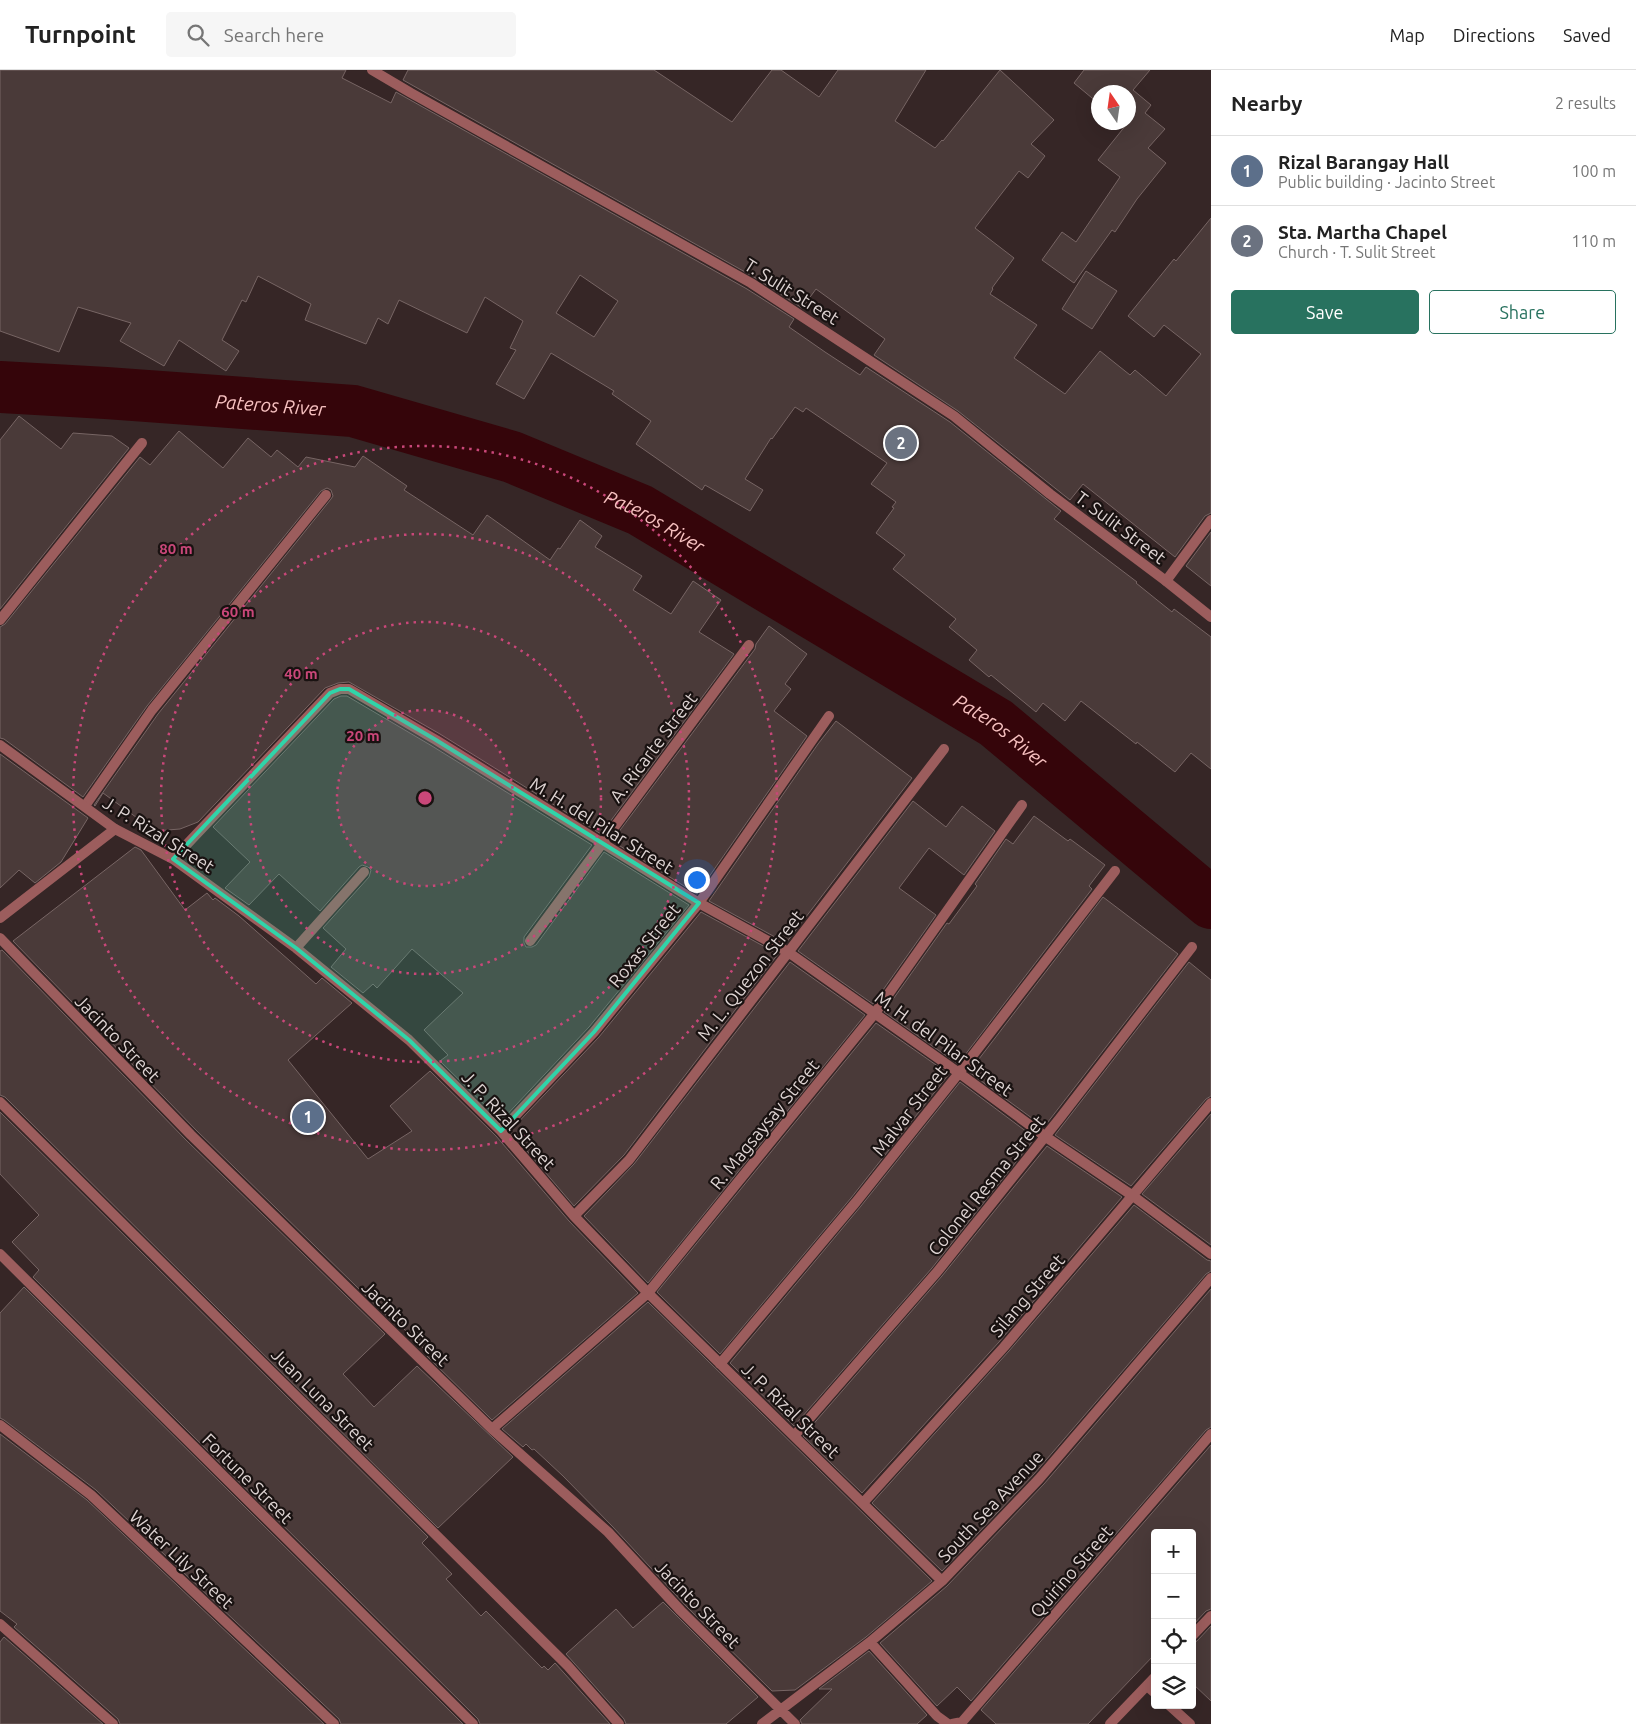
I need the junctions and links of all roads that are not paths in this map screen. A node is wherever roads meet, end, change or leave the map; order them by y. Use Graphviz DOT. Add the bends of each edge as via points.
graph roads {
  1 [pos="372,70"];
  2 [pos="142,443"];
  3 [pos="326,495"];
  4 [pos="1211,520"];
  5 [pos="1166,581"];
  6 [pos="1211,617"];
  7 [pos="0,620"];
  8 [pos="749,645"];
  9 [pos="829,716"];
  10 [pos="0,745"];
  11 [pos="944,749"];
  12 [pos="1022,804"];
  13 [pos="85,806"];
  14 [pos="115,829"];
  15 [pos="602,844"];
  16 [pos="173,859"];
  17 [pos="1115,870"];
  18 [pos="364,872"];
  19 [pos="699,903"];
  20 [pos="0,918"];
  21 [pos="0,938"];
  22 [pos="530,941"];
  23 [pos="1192,947"];
  24 [pos="296,948"];
  25 [pos="788,952"];
  26 [pos="875,1013"];
  27 [pos="959,1073"];
  28 [pos="0,1102"];
  29 [pos="1211,1103"];
  30 [pos="501,1130"];
  31 [pos="1046,1137"];
  32 [pos="1133,1196"];
  33 [pos="574,1216"];
  34 [pos="0,1254"];
  35 [pos="1211,1254"];
  36 [pos="1211,1278"];
  37 [pos="648,1293"];
  38 [pos="720,1364"];
  39 [pos="0,1425"];
  40 [pos="492,1429"];
  41 [pos="1211,1434"];
  42 [pos="794,1436"];
  43 [pos="863,1503"];
  44 [pos="942,1581"];
  45 [pos="1211,1616"];
  46 [pos="0,1624"];
  47 [pos="1196,1632"];
  48 [pos="870,1642"];
  49 [pos="1151,1690"];
  50 [pos="1173,1709"];
  51 [pos="781,1711"];
  52 [pos="113,1724"];
  53 [pos="334,1724"];
  54 [pos="473,1724"];
  55 [pos="619,1724"];
  56 [pos="762,1724"];
  57 [pos="794,1724"];
  58 [pos="950,1724"];
  59 [pos="1110,1724"];
  60 [pos="1190,1724"];
  1 -- 5 [label="street, T. Sulit Street" via="751,282 954,416 1050,494"];
  2 -- 7 [label="street"];
  3 -- 13 [label="street" via="152,710"];
  4 -- 5 [label="street"];
  5 -- 6 [label="street, T. Sulit Street"];
  8 -- 15 [label="street, A. Ricarte Street"];
  9 -- 19 [label="street, Roxas Street"];
  10 -- 13 [label="street, J. P. Rizal Street"];
  11 -- 25 [label="street, M. L. Quezon Street"];
  12 -- 26 [label="street, R. Magsaysay Street"];
  13 -- 14 [label="street, J. P. Rizal Street"];
  14 -- 16 [label="street, J. P. Rizal Street"];
  14 -- 20 [label="street"];
  15 -- 16 [label="street, M. H. del Pilar Street" via="436,740 349,689 340,689 330,693"];
  15 -- 19 [label="street, M. H. del Pilar Street"];
  15 -- 22 [label="street, A. Ricarte Street"];
  16 -- 24 [label="street, J. P. Rizal Street"];
  17 -- 27 [label="street, Malvar Street"];
  18 -- 24 [label="street"];
  19 -- 25 [label="street, M. H. del Pilar Street"];
  19 -- 30 [label="street, Roxas Street" via="594,1032"];
  21 -- 40 [label="street, Jacinto Street" via="191,1135"];
  23 -- 31 [label="street, Colonel Resma Street"];
  24 -- 30 [label="street, J. P. Rizal Street" via="409,1040"];
  25 -- 26 [label="street, M. H. del Pilar Street"];
  25 -- 33 [label="street, M. L. Quezon Street" via="629,1160"];
  26 -- 27 [label="street, M. H. del Pilar Street"];
  26 -- 37 [label="street, R. Magsaysay Street"];
  27 -- 31 [label="street, M. H. del Pilar Street"];
  27 -- 38 [label="street, Malvar Street"];
  28 -- 55 [label="street, Juan Luna Street" via="568,1666"];
  29 -- 32 [label="street, Silang Street"];
  30 -- 33 [label="street, J. P. Rizal Street"];
  31 -- 32 [label="street, M. H. del Pilar Street"];
  31 -- 42 [label="street, Colonel Resma Street" via="937,1272"];
  32 -- 35 [label="street, M. H. del Pilar Street"];
  32 -- 43 [label="street, Silang Street" via="1004,1347"];
  33 -- 37 [label="street, J. P. Rizal Street"];
  34 -- 54 [label="street, Fortune Street"];
  36 -- 44 [label="street, South Sea Avenue" via="1039,1479"];
  37 -- 38 [label="street, J. P. Rizal Street"];
  37 -- 40 [label="street, R. Magsaysay Street"];
  38 -- 42 [label="street, J. P. Rizal Street"];
  39 -- 53 [label="street, Water Lily Street" via="91,1496"];
  40 -- 51 [label="street, Jacinto Street" via="608,1532 680,1611"];
  41 -- 58 [label="street, Quirino Street" via="962,1722"];
  42 -- 43 [label="street, J. P. Rizal Street"];
  43 -- 44 [label="street, J. P. Rizal Street"];
  44 -- 48 [label="street, South Sea Avenue"];
  45 -- 47 [label="street"];
  46 -- 52 [label="street"];
  48 -- 51 [label="street, South Sea Avenue"];
  48 -- 58 [label="street, Quirino Street" via="937,1716"];
  49 -- 59 [label="street"];
  50 -- 60 [label="street"];
  51 -- 56 [label="street, South Sea Avenue"];
  51 -- 57 [label="street, Jacinto Street"];
}
